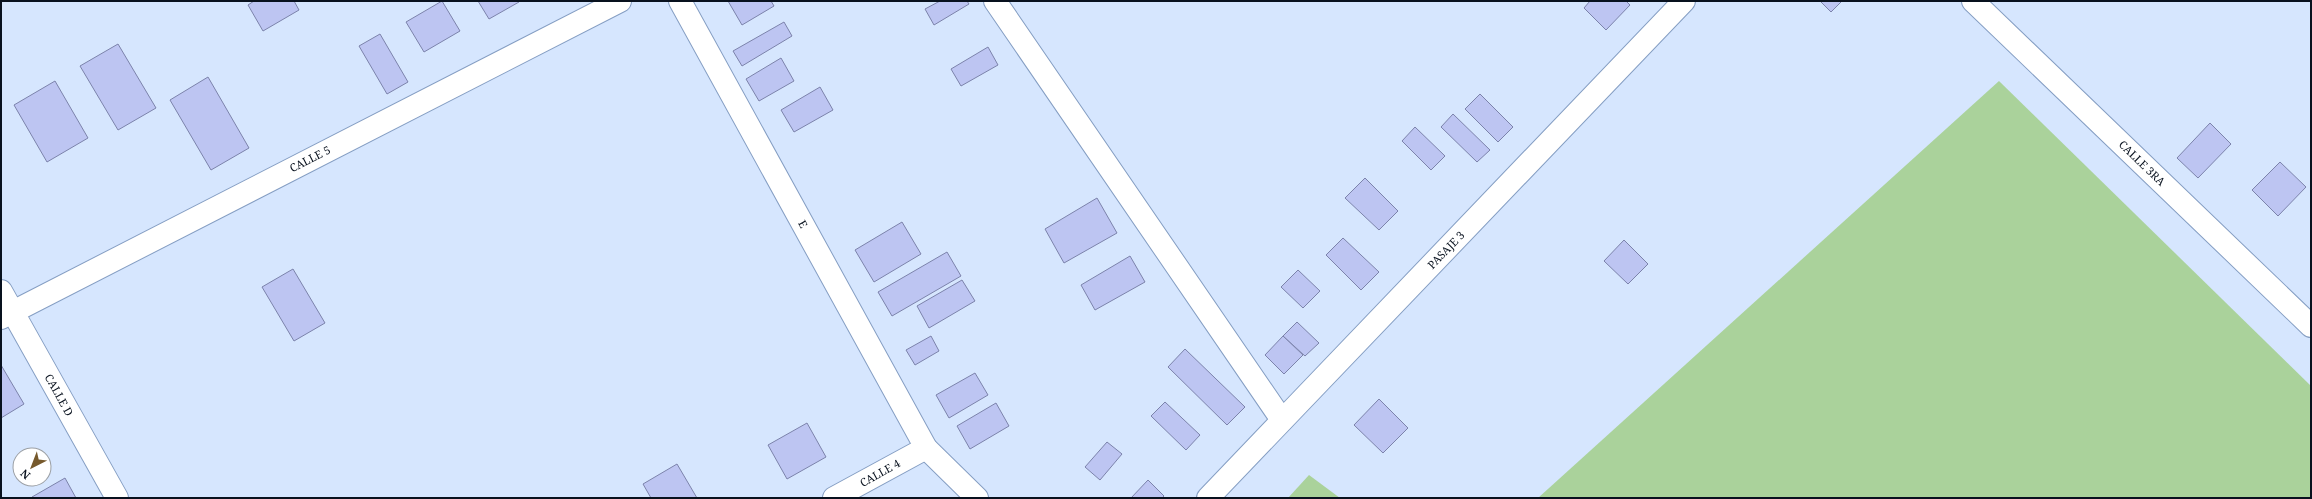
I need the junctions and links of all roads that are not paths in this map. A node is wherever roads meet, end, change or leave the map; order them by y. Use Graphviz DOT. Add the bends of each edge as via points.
graph roads {
  1 [pos="620,1"];
  2 [pos="680,1"];
  3 [pos="994,1"];
  4 [pos="1684,1"];
  5 [pos="1973,1"];
  6 [pos="1,291"];
  7 [pos="7,315"];
  8 [pos="2311,326"];
  9 [pos="1282,420"];
  10 [pos="926,448"];
  11 [pos="117,498"];
  12 [pos="834,498"];
  13 [pos="977,498"];
  14 [pos="1208,498"];
  1 -- 7 [label="street, CALLE 5"];
  2 -- 10 [label="street, E"];
  3 -- 9 [label="street"];
  4 -- 9 [label="street, PASAJE 3"];
  5 -- 8 [label="street, CALLE 3RA"];
  6 -- 7 [label="street, CALLE D"];
  7 -- 11 [label="street, CALLE D"];
  9 -- 14 [label="street, PASAJE 3"];
  10 -- 12 [label="street, CALLE 4"];
  10 -- 13 [label="street, E"];
}
